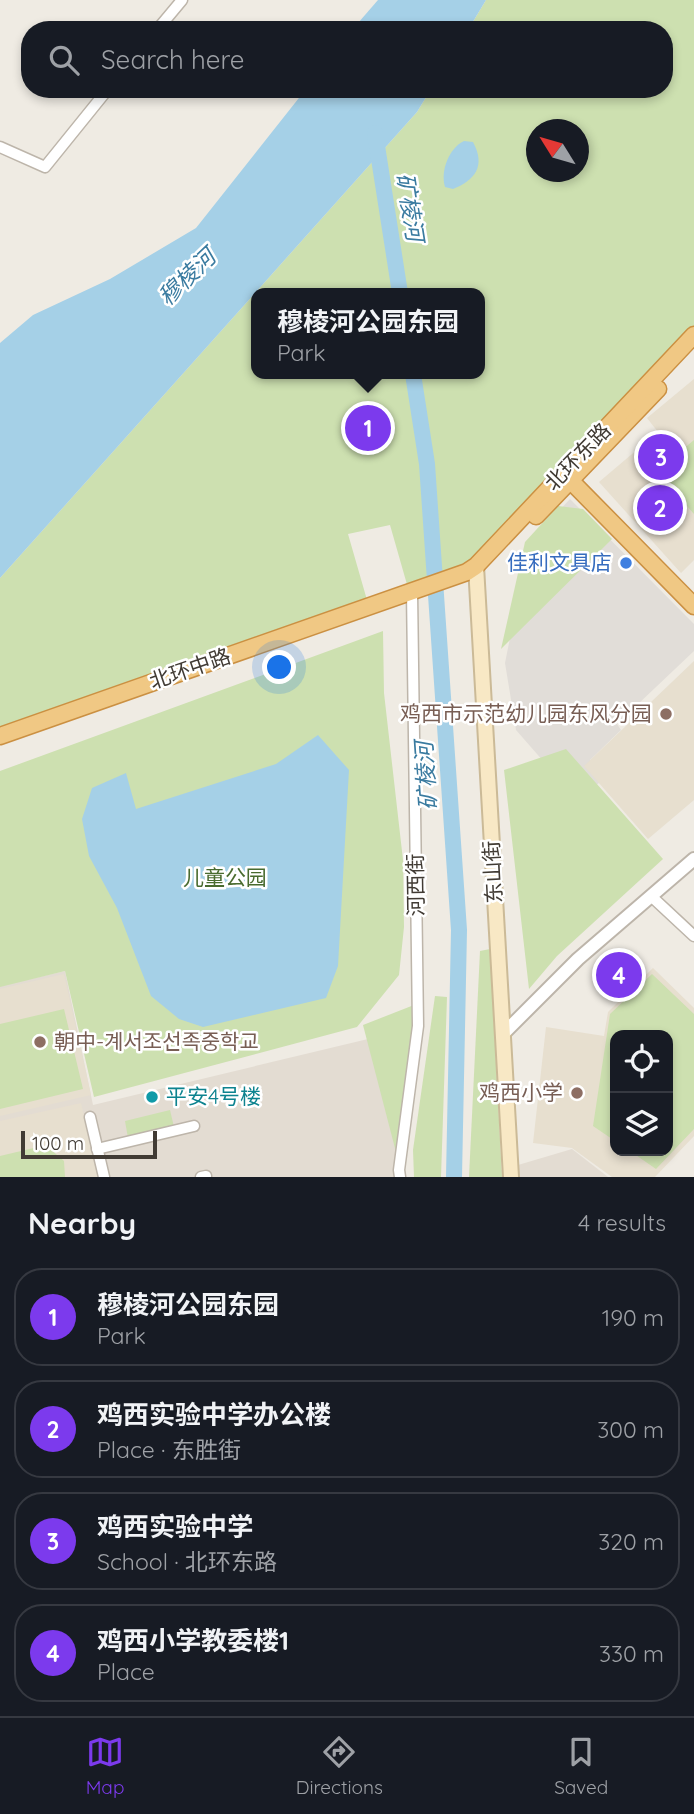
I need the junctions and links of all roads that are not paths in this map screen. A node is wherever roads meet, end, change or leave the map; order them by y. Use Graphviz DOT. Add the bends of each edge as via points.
graph roads {
  1 [pos="182,0"];
  2 [pos="164,21"];
  3 [pos="101,98"];
  4 [pos="0,147"];
  5 [pos="694,335"];
  6 [pos="694,351"];
  7 [pos="567,476"];
  8 [pos="476,572"];
  9 [pos="459,580"];
  10 [pos="412,597"];
  11 [pos="694,606"];
  12 [pos="0,736"];
  13 [pos="0,745"];
  14 [pos="694,859"];
  15 [pos="651,895"];
  16 [pos="694,936"];
  17 [pos="502,1035"];
  18 [pos="90,1117"];
  19 [pos="194,1126"];
  20 [pos="97,1149"];
  21 [pos="104,1177"];
  22 [pos="400,1177"];
  23 [pos="512,1177"];
  1 -- 2 [label="street"];
  3 -- 4 [label="street" via="45,167"];
  5 -- 7 [label="highway, 北环东路"];
  6 -- 7 [label="highway, 北环东路"];
  7 -- 8 [label="highway, 北环东路"];
  7 -- 11 [label="highway"];
  8 -- 9 [label="highway, 北环东路"];
  8 -- 17 [label="main road, 东山街"];
  9 -- 10 [label="highway, 北环中路"];
  10 -- 12 [label="highway, 北环中路"];
  10 -- 13 [label="highway, 北环中路"];
  10 -- 22 [label="street, 河西街" via="418,1026"];
  14 -- 15 [label="street"];
  15 -- 16 [label="street"];
  15 -- 17 [label="street"];
  17 -- 23 [label="main road, 东山街"];
  18 -- 20 [label="street"];
  19 -- 20 [label="street"];
  20 -- 21 [label="street"];
}
